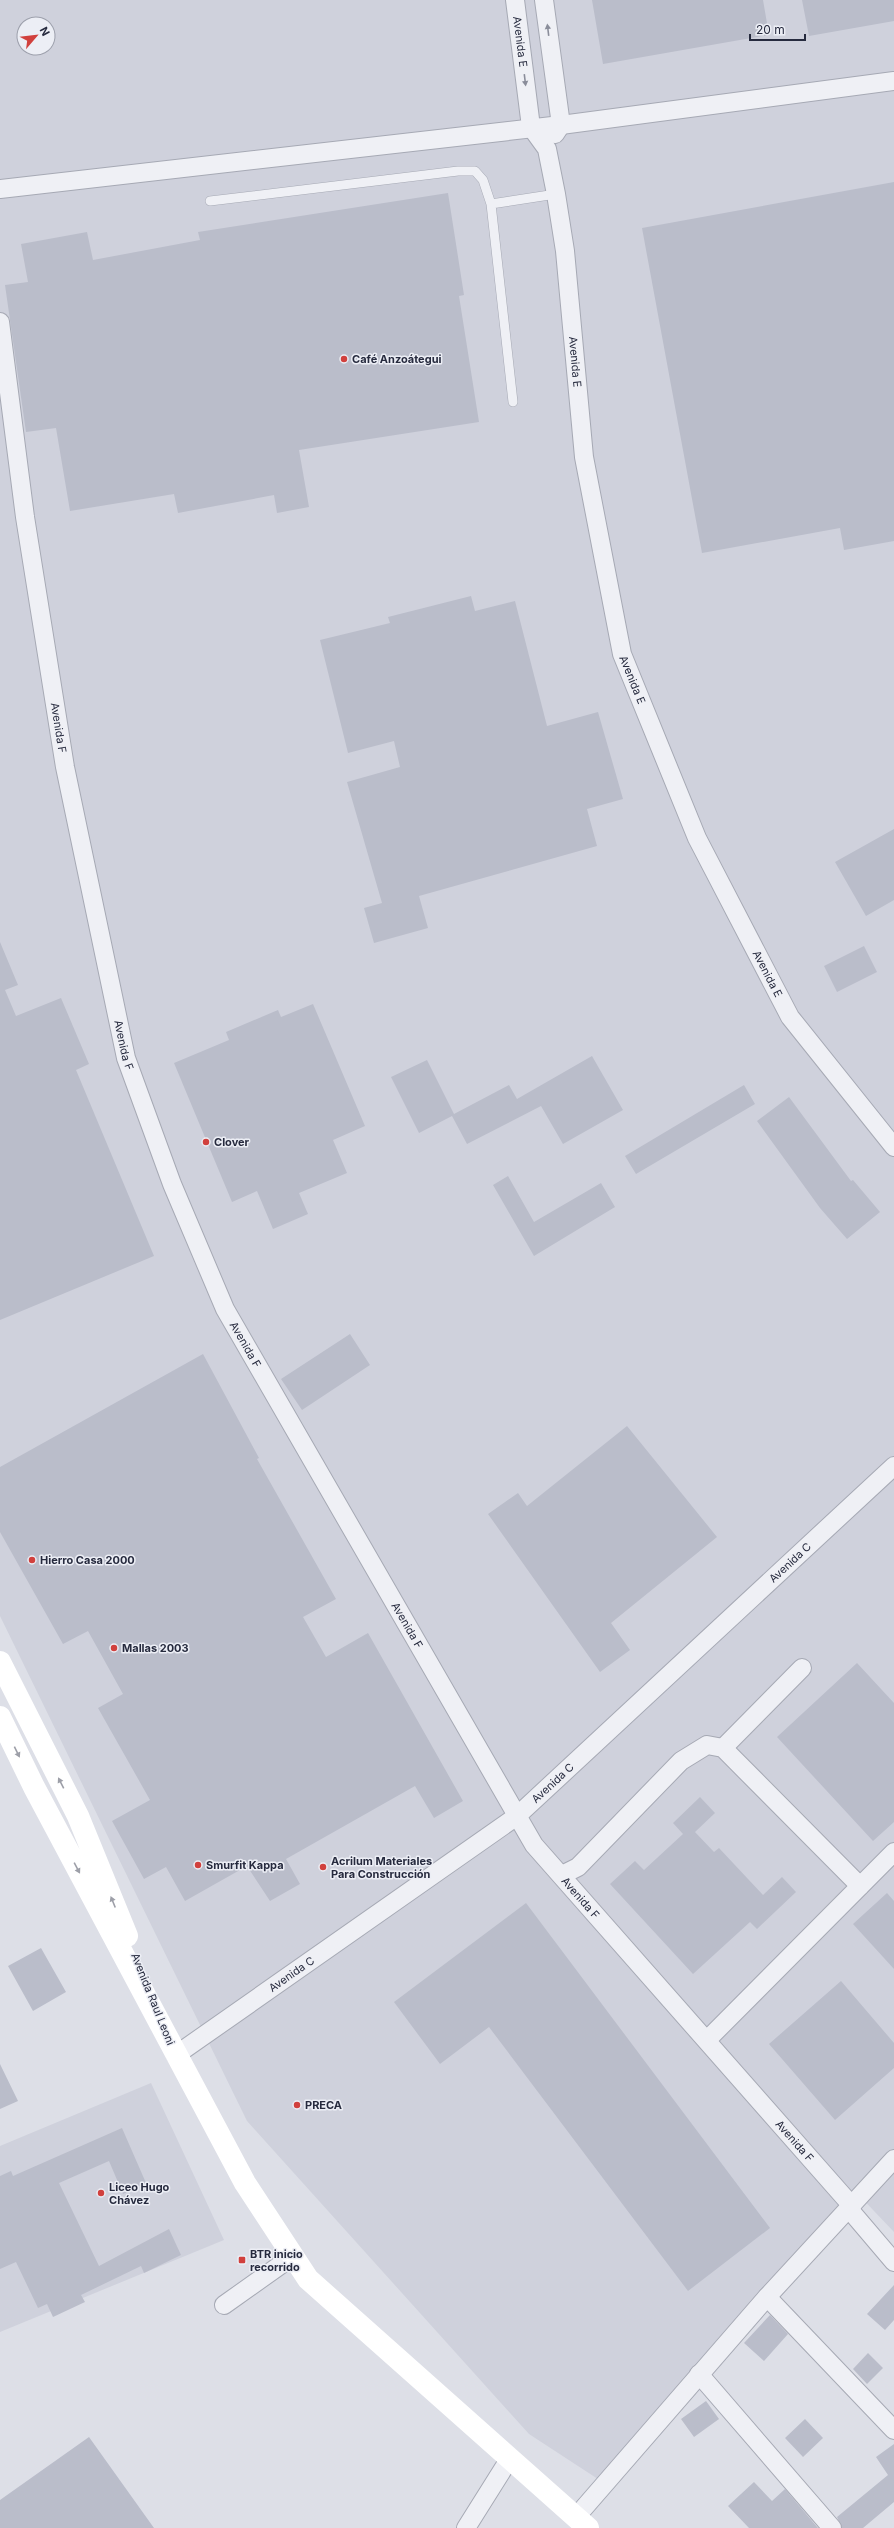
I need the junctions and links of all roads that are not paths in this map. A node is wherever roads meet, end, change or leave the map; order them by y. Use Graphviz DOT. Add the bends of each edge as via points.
graph roads {
  1 [pos="515,0"];
  2 [pos="544,0"];
  3 [pos="894,81"];
  4 [pos="561,125"];
  5 [pos="531,127"];
  6 [pos="547,149"];
  7 [pos="0,189"];
  8 [pos="556,194"];
  9 [pos="210,202"];
  10 [pos="491,204"];
  11 [pos="0,322"];
  12 [pos="513,402"];
  13 [pos="894,1147"];
  14 [pos="894,1466"];
  15 [pos="0,1662"];
  16 [pos="802,1668"];
  17 [pos="2,1726"];
  18 [pos="723,1748"];
  19 [pos="517,1816"];
  20 [pos="894,1852"];
  21 [pos="562,1875"];
  22 [pos="860,1886"];
  23 [pos="707,2040"];
  24 [pos="176,2055"];
  25 [pos="894,2159"];
  26 [pos="850,2207"];
  27 [pos="293,2256"];
  28 [pos="894,2262"];
  29 [pos="767,2297"];
  30 [pos="224,2304"];
  31 [pos="699,2374"];
  32 [pos="894,2430"];
  33 [pos="510,2458"];
  34 [pos="582,2522"];
  35 [pos="472,2525"];
  36 [pos="832,2528"];
  1 -- 5 [label="street, Avenida E, one-way"];
  4 -- 2 [label="street, one-way"];
  3 -- 4 [label="street"];
  4 -- 5 [label="street"];
  4 -- 6 [label="street"];
  5 -- 6 [label="street, Avenida E"];
  5 -- 7 [label="street"];
  6 -- 8 [label="street, Avenida E"];
  8 -- 10 [label="lane"];
  8 -- 13 [label="street, Avenida E" via="565,250 584,457 622,654 697,838 790,1016"];
  9 -- 10 [label="lane" via="458,170 475,171 483,180"];
  10 -- 12 [label="lane"];
  11 -- 19 [label="street, Avenida F" via="25,517 65,767 126,1058 172,1184 225,1309"];
  14 -- 19 [label="street, Avenida C"];
  24 -- 15 [label="main road, Avenida Raul Leoni, one-way" via="78,1816"];
  16 -- 18 [label="street"];
  17 -- 24 [label="main road, Avenida Raul Leoni, one-way"];
  18 -- 21 [label="street" via="707,1745 681,1761 578,1867"];
  18 -- 22 [label="street"];
  19 -- 21 [label="street, Avenida F" via="534,1845"];
  19 -- 24 [label="street, Avenida C"];
  20 -- 22 [label="street"];
  21 -- 23 [label="street, Avenida F"];
  22 -- 23 [label="street"];
  23 -- 26 [label="street, Avenida F"];
  24 -- 27 [label="main road" via="245,2183"];
  25 -- 26 [label="street"];
  26 -- 28 [label="street, Avenida F"];
  26 -- 29 [label="street"];
  27 -- 30 [label="street"];
  27 -- 33 [label="main road" via="308,2279"];
  29 -- 31 [label="street"];
  29 -- 32 [label="street"];
  31 -- 34 [label="street"];
  31 -- 36 [label="street"];
  33 -- 34 [label="main road"];
  33 -- 35 [label="street"];
}
